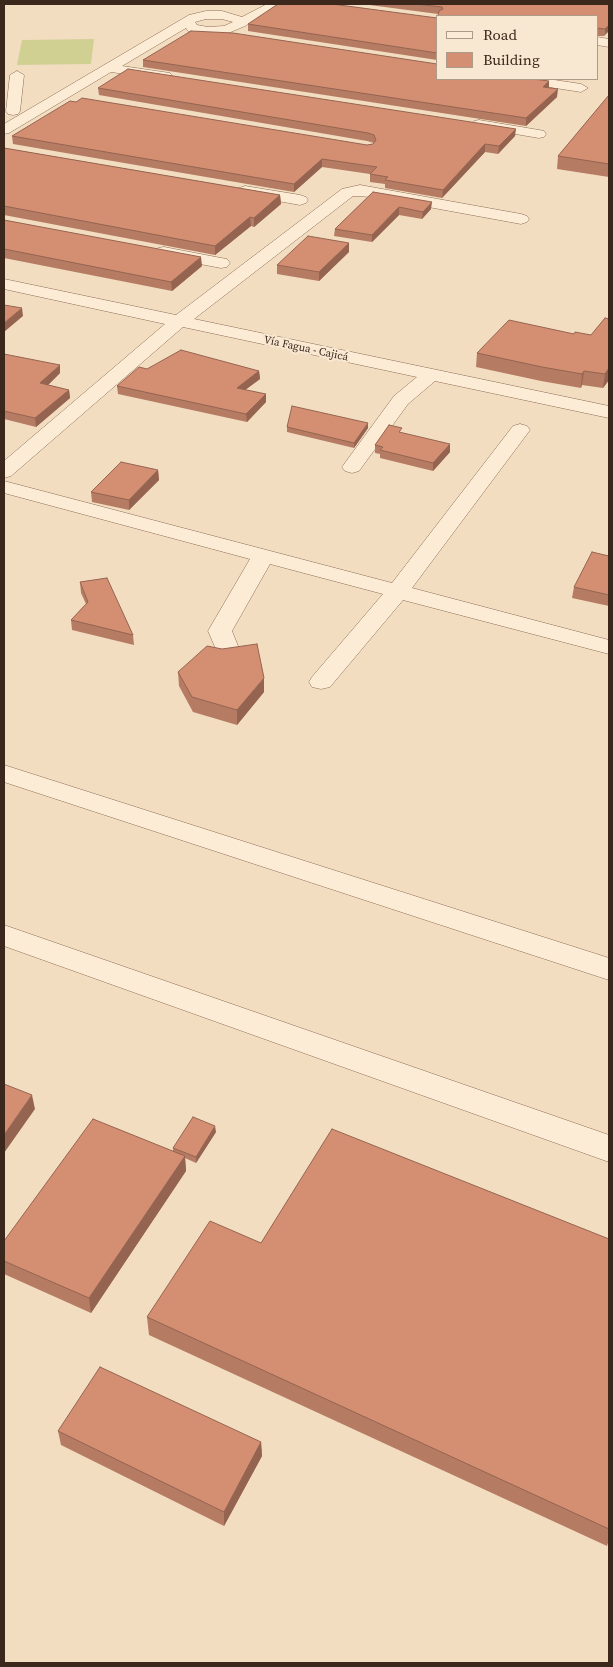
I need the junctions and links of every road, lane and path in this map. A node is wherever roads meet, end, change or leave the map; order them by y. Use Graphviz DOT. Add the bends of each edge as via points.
graph roads {
  1 [pos="276,4"];
  2 [pos="247,5"];
  3 [pos="235,20"];
  4 [pos="191,24"];
  5 [pos="208,31"];
  6 [pos="246,36"];
  7 [pos="109,68"];
  8 [pos="126,70"];
  9 [pos="17,75"];
  10 [pos="175,77"];
  11 [pos="530,80"];
  12 [pos="582,88"];
  13 [pos="62,95"];
  14 [pos="79,99"];
  15 [pos="36,110"];
  16 [pos="8,111"];
  17 [pos="460,122"];
  18 [pos="4,130"];
  19 [pos="539,134"];
  20 [pos="4,146"];
  21 [pos="233,189"];
  22 [pos="300,200"];
  23 [pos="521,219"];
  24 [pos="146,249"];
  25 [pos="221,263"];
  26 [pos="7,288"];
  27 [pos="178,322"];
  28 [pos="431,375"];
  29 [pos="609,412"];
  30 [pos="520,430"];
  31 [pos="352,467"];
  32 [pos="4,472"];
  33 [pos="4,487"];
  34 [pos="263,556"];
  35 [pos="397,592"];
  36 [pos="609,647"];
  37 [pos="228,651"];
  38 [pos="321,682"];
  39 [pos="4,772"];
  40 [pos="4,935"];
  41 [pos="609,969"];
  42 [pos="609,1150"];
  1 -- 3 [label="street"];
  2 -- 3 [label="street"];
  3 -- 4 [label="street" via="206,15"];
  3 -- 5 [label="street" via="226,30"];
  4 -- 5 [label="street"];
  4 -- 7 [label="street"];
  4 -- 8 [label="street"];
  5 -- 6 [label="street"];
  7 -- 8 [label="street"];
  7 -- 13 [label="street"];
  8 -- 10 [label="street"];
  8 -- 14 [label="street"];
  9 -- 16 [label="street"];
  11 -- 12 [label="street"];
  13 -- 14 [label="street"];
  13 -- 15 [label="street"];
  14 -- 20 [label="street"];
  15 -- 16 [label="street"];
  15 -- 18 [label="street"];
  17 -- 19 [label="street"];
  21 -- 22 [label="street"];
  23 -- 27 [label="street" via="374,192 348,192"];
  24 -- 25 [label="street"];
  26 -- 27 [label="street, Vía Fagua - Cajicá"];
  27 -- 28 [label="street, Vía Fagua - Cajicá"];
  27 -- 32 [label="street"];
  28 -- 29 [label="street, Vía Fagua - Cajicá" via="461,373"];
  28 -- 31 [label="street" via="401,400"];
  30 -- 35 [label="street"];
  33 -- 34 [label="street"];
  34 -- 35 [label="street"];
  34 -- 37 [label="street" via="220,631"];
  35 -- 36 [label="street"];
  35 -- 38 [label="street"];
  39 -- 41 [label="street"];
  40 -- 42 [label="street"];
}
